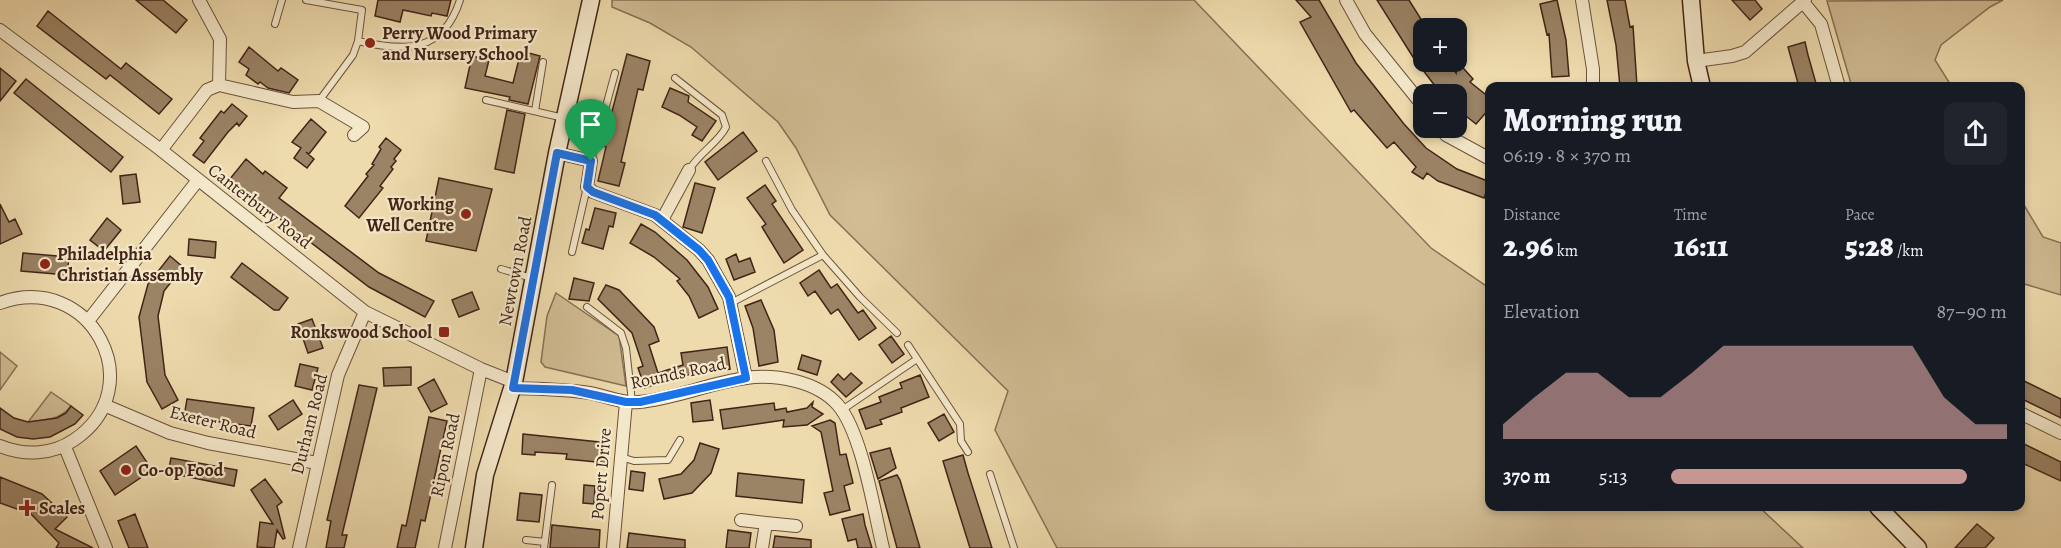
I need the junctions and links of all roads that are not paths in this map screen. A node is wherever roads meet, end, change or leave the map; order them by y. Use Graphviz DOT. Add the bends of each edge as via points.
graph roads {
  1 [pos="199,0"];
  2 [pos="282,0"];
  3 [pos="306,0"];
  4 [pos="460,0"];
  5 [pos="591,0"];
  6 [pos="1347,0"];
  7 [pos="1582,0"];
  8 [pos="1691,0"];
  9 [pos="1804,1"];
  10 [pos="275,24"];
  11 [pos="0,30"];
  12 [pos="358,41"];
  13 [pos="1696,61"];
  14 [pos="543,62"];
  15 [pos="615,73"];
  16 [pos="675,78"];
  17 [pos="1593,82"];
  18 [pos="1701,82"];
  19 [pos="1838,82"];
  20 [pos="219,85"];
  21 [pos="1413,93"];
  22 [pos="486,100"];
  23 [pos="319,101"];
  24 [pos="535,111"];
  25 [pos="565,118"];
  26 [pos="354,135"];
  27 [pos="1452,138"];
  28 [pos="161,150"];
  29 [pos="557,153"];
  30 [pos="1485,156"];
  31 [pos="591,161"];
  32 [pos="766,161"];
  33 [pos="689,170"];
  34 [pos="198,180"];
  35 [pos="587,187"];
  36 [pos="662,220"];
  37 [pos="572,252"];
  38 [pos="823,255"];
  39 [pos="501,268"];
  40 [pos="534,279"];
  41 [pos="0,303"];
  42 [pos="730,303"];
  43 [pos="587,307"];
  44 [pos="365,312"];
  45 [pos="88,321"];
  46 [pos="897,333"];
  47 [pos="909,345"];
  48 [pos="917,359"];
  49 [pos="481,369"];
  50 [pos="746,378"];
  51 [pos="513,385"];
  52 [pos="629,402"];
  53 [pos="104,405"];
  54 [pos="842,410"];
  55 [pos="2025,416"];
  56 [pos="2061,434"];
  57 [pos="680,440"];
  58 [pos="0,446"];
  59 [pos="65,447"];
  60 [pos="968,452"];
  61 [pos="620,457"];
  62 [pos="317,463"];
  63 [pos="990,474"];
  64 [pos="552,485"];
  65 [pos="1882,511"];
  66 [pos="741,520"];
  67 [pos="766,523"];
  68 [pos="796,526"];
  69 [pos="526,540"];
  70 [pos="545,545"];
  71 [pos="106,548"];
  72 [pos="299,548"];
  73 [pos="445,548"];
  74 [pos="474,548"];
  75 [pos="613,548"];
  76 [pos="762,548"];
  77 [pos="883,548"];
  78 [pos="1014,548"];
  79 [pos="1918,548"];
  1 -- 20 [label="street" via="220,39"];
  2 -- 10 [label="lane"];
  3 -- 12 [label="lane" via="362,10"];
  4 -- 12 [label="lane" via="453,21 424,45 393,48"];
  5 -- 25 [label="main road, Newtown Road"];
  6 -- 21 [label="street" via="1365,34"];
  7 -- 17 [label="street"];
  8 -- 13 [label="main road"];
  9 -- 13 [label="street" via="1745,52"];
  9 -- 19 [label="street" via="1821,24"];
  11 -- 28 [label="street, Canterbury Road"];
  12 -- 23 [label="lane" via="353,55"];
  13 -- 18 [label="main road"];
  14 -- 24 [label="lane"];
  15 -- 31 [label="lane"];
  16 -- 33 [label="lane" via="722,115 726,127"];
  20 -- 23 [label="street" via="293,102"];
  20 -- 28 [label="street" via="207,90"];
  22 -- 24 [label="lane"];
  23 -- 26 [label="street" via="363,127"];
  24 -- 25 [label="lane"];
  25 -- 29 [label="main road, Newtown Road"];
  27 -- 30 [label="street"];
  28 -- 34 [label="street, Canterbury Road"];
  29 -- 31 [label="street"];
  29 -- 40 [label="main road, Newtown Road"];
  31 -- 35 [label="street"];
  32 -- 38 [label="lane" via="792,210"];
  33 -- 36 [label="street"];
  34 -- 44 [label="street, Canterbury Road"];
  34 -- 45 [label="street"];
  35 -- 36 [label="street"];
  35 -- 37 [label="lane"];
  36 -- 42 [label="street" via="708,260"];
  38 -- 42 [label="lane"];
  38 -- 46 [label="lane"];
  39 -- 40 [label="lane"];
  40 -- 51 [label="main road, Newtown Road"];
  41 -- 45 [label="street" via="22,297 47,298 69,306"];
  42 -- 50 [label="street"];
  43 -- 52 [label="lane" via="621,333 626,348"];
  44 -- 49 [label="street, Canterbury Road"];
  44 -- 62 [label="street, Durham Road" via="338,375"];
  45 -- 53 [label="street" via="107,354 110,380"];
  47 -- 48 [label="lane"];
  48 -- 54 [label="lane"];
  48 -- 60 [label="lane" via="960,424 961,441"];
  49 -- 51 [label="street, Canterbury Road"];
  49 -- 73 [label="street, Ripon Road"];
  50 -- 52 [label="street, Rounds Road"];
  50 -- 54 [label="street, Rounds Road" via="794,381 829,396"];
  51 -- 52 [label="street, Rounds Road" via="572,390"];
  51 -- 74 [label="main road, Newtown Road" via="485,475"];
  52 -- 61 [label="street, Popert Drive"];
  53 -- 59 [label="street" via="90,427"];
  53 -- 62 [label="street, Exeter Road" via="170,433"];
  54 -- 77 [label="street, Rounds Road" via="860,456"];
  55 -- 56 [label="street"];
  57 -- 61 [label="lane" via="668,460"];
  58 -- 59 [label="street" via="25,453"];
  59 -- 71 [label="street"];
  61 -- 75 [label="street, Popert Drive"];
  62 -- 72 [label="street, Durham Road"];
  63 -- 78 [label="lane"];
  64 -- 70 [label="lane"];
  65 -- 79 [label="main road"];
  66 -- 67 [label="street"];
  67 -- 68 [label="street"];
  67 -- 76 [label="street"];
  69 -- 70 [label="lane"];
}
